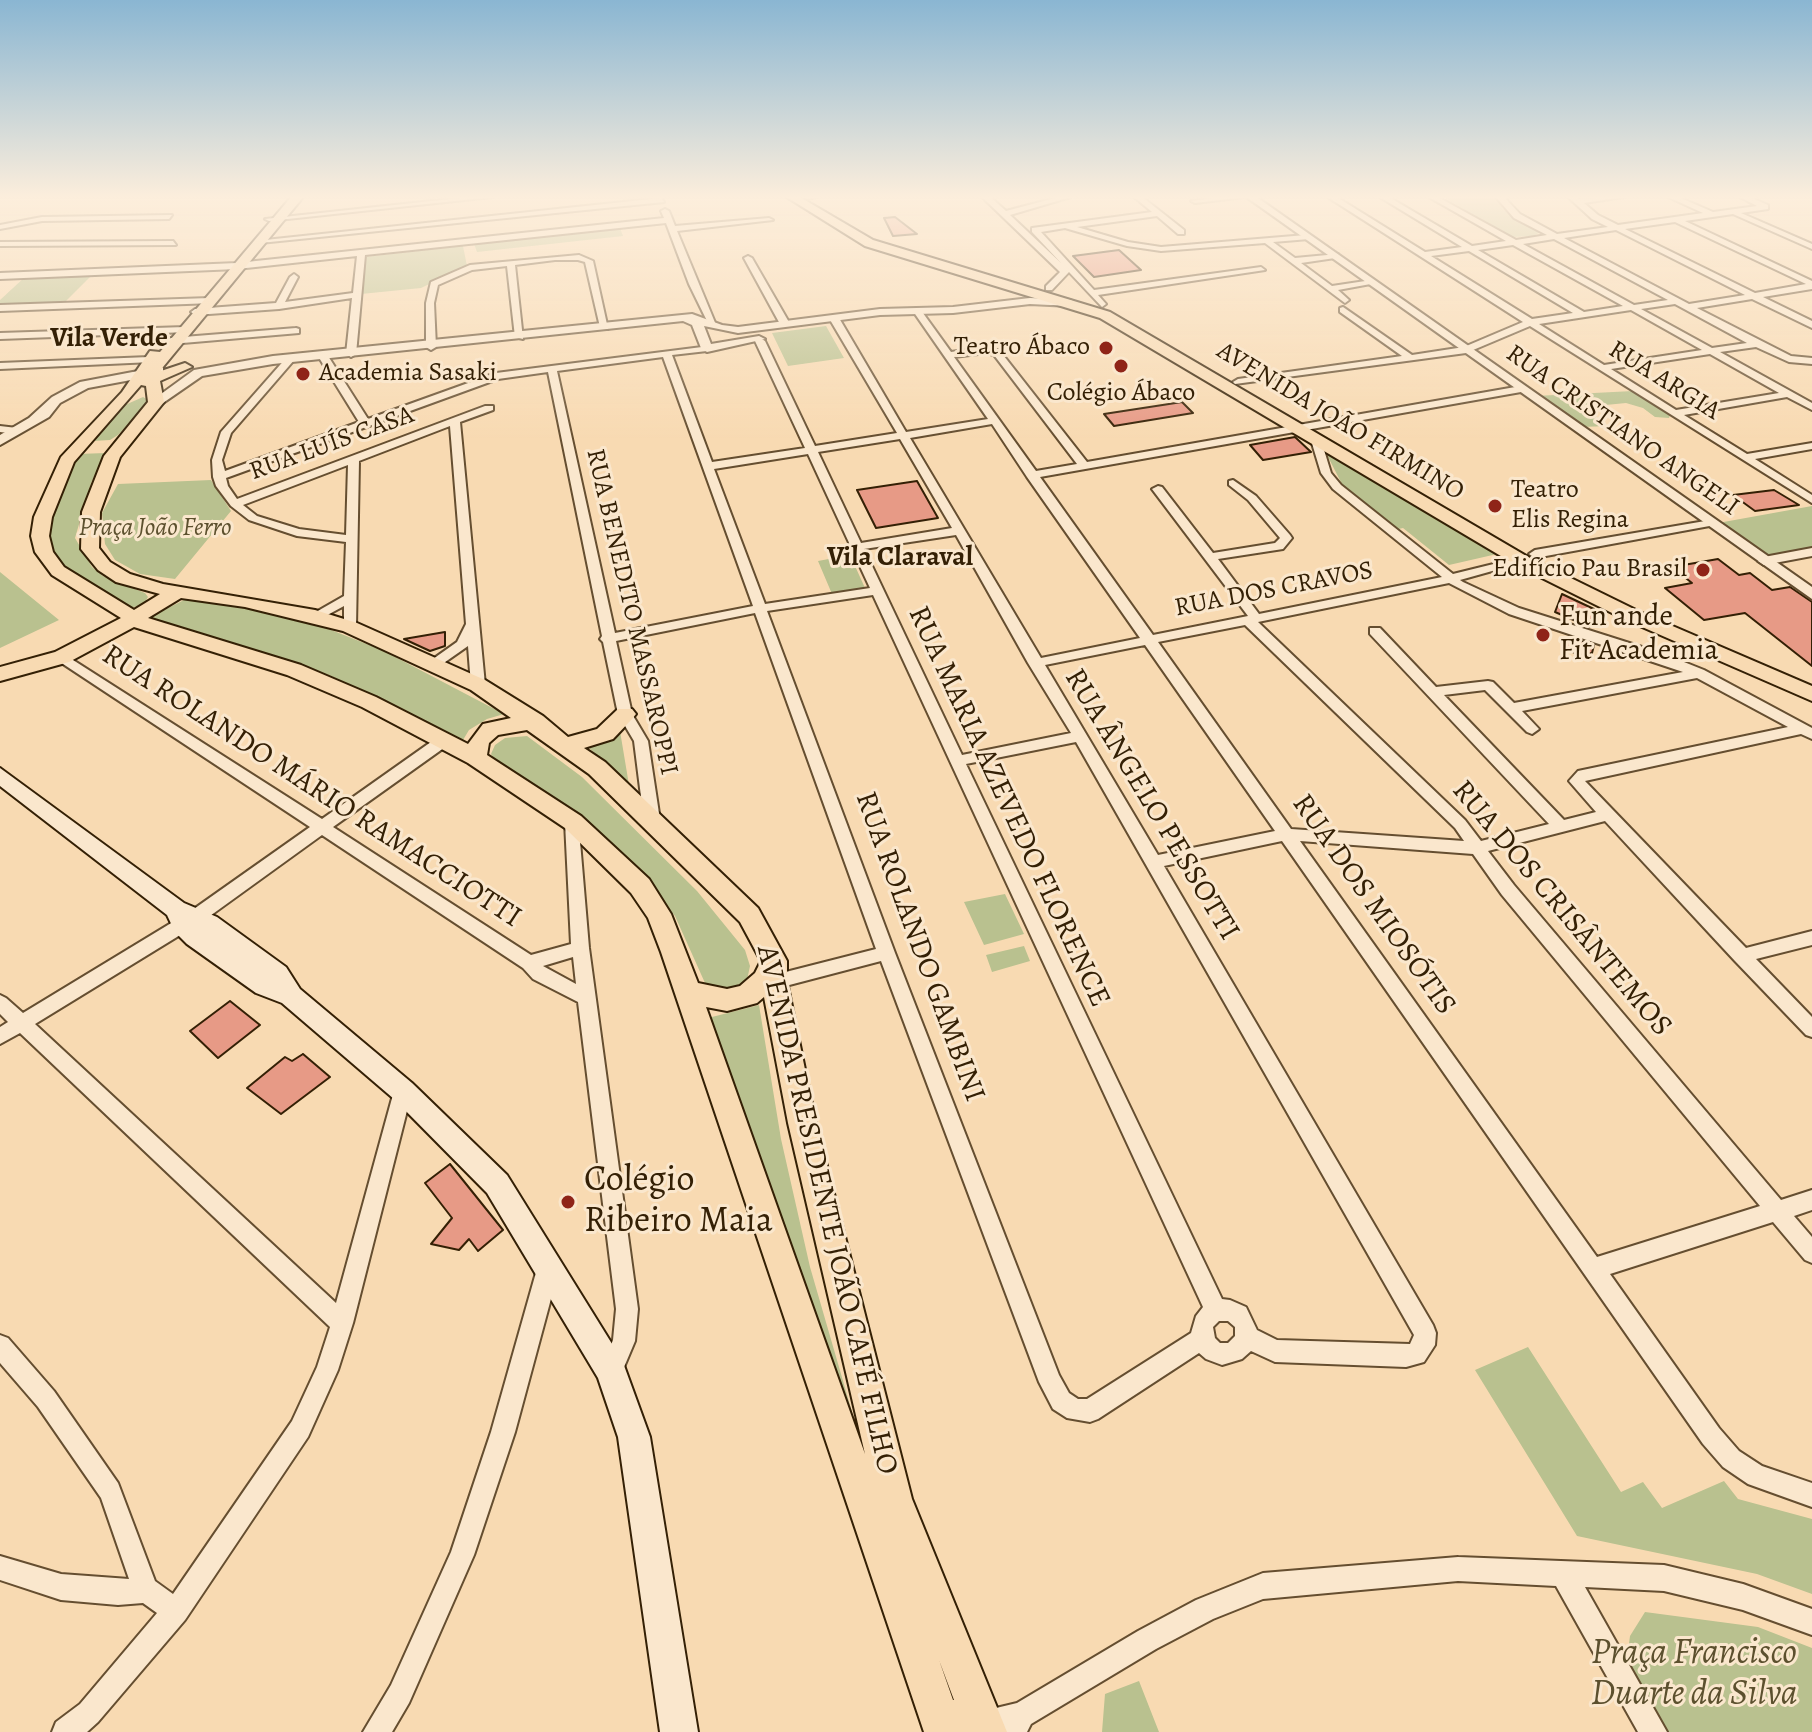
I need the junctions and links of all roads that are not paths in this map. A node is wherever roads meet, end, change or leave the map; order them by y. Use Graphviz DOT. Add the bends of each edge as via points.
graph roads {
  1 [pos="222,277"];
  2 [pos="294,277"];
  3 [pos="358,277"];
  4 [pos="451,277"];
  5 [pos="513,277"];
  6 [pos="594,277"];
  7 [pos="690,277"];
  8 [pos="759,277"];
  9 [pos="969,277"];
  10 [pos="997,277"];
  11 [pos="1059,277"];
  12 [pos="1078,277"];
  13 [pos="1223,277"];
  14 [pos="1314,277"];
  15 [pos="1364,277"];
  16 [pos="1459,277"];
  17 [pos="1518,277"];
  18 [pos="1574,277"];
  19 [pos="1632,277"];
  20 [pos="1715,277"];
  21 [pos="1372,283"];
  22 [pos="1812,285"];
  23 [pos="1330,289"];
  24 [pos="1043,290"];
  25 [pos="356,295"];
  26 [pos="1754,296"];
  27 [pos="1098,299"];
  28 [pos="1678,301"];
  29 [pos="199,306"];
  30 [pos="279,306"];
  31 [pos="1635,307"];
  32 [pos="1688,307"];
  33 [pos="0,308"];
  34 [pos="917,311"];
  35 [pos="1581,314"];
  36 [pos="685,318"];
  37 [pos="834,318"];
  38 [pos="1531,322"];
  39 [pos="785,324"];
  40 [pos="1812,325"];
  41 [pos="718,326"];
  42 [pos="605,327"];
  43 [pos="296,331"];
  44 [pos="757,334"];
  45 [pos="0,336"];
  46 [pos="176,336"];
  47 [pos="520,337"];
  48 [pos="705,342"];
  49 [pos="1757,344"];
  50 [pos="431,347"];
  51 [pos="1466,350"];
  52 [pos="1713,350"];
  53 [pos="351,354"];
  54 [pos="667,354"];
  55 [pos="947,355"];
  56 [pos="323,356"];
  57 [pos="1411,358"];
  58 [pos="290,359"];
  59 [pos="273,360"];
  60 [pos="1812,361"];
  61 [pos="0,366"];
  62 [pos="185,367"];
  63 [pos="552,368"];
  64 [pos="1601,368"];
  65 [pos="148,371"];
  66 [pos="1238,382"];
  67 [pos="1521,389"];
  68 [pos="129,393"];
  69 [pos="1789,394"];
  70 [pos="155,399"];
  71 [pos="1812,407"];
  72 [pos="489,408"];
  73 [pos="1675,413"];
  74 [pos="35,418"];
  75 [pos="994,421"];
  76 [pos="455,422"];
  77 [pos="366,425"];
  78 [pos="0,429"];
  79 [pos="17,431"];
  80 [pos="1307,431"];
  81 [pos="902,436"];
  82 [pos="124,437"];
  83 [pos="86,439"];
  84 [pos="0,441"];
  85 [pos="1812,446"];
  86 [pos="811,450"];
  87 [pos="1744,458"];
  88 [pos="354,461"];
  89 [pos="710,466"];
  90 [pos="1085,466"];
  91 [pos="1031,475"];
  92 [pos="219,477"];
  93 [pos="1233,483"];
  94 [pos="1158,489"];
  95 [pos="1812,500"];
  96 [pos="235,504"];
  97 [pos="1711,523"];
  98 [pos="957,531"];
  99 [pos="351,539"];
  100 [pos="856,547"];
  101 [pos="1812,552"];
  102 [pos="1210,557"];
  103 [pos="1528,558"];
  104 [pos="1764,561"];
  105 [pos="1450,579"];
  106 [pos="179,591"];
  107 [pos="876,591"];
  108 [pos="1812,594"];
  109 [pos="351,598"];
  110 [pos="761,608"];
  111 [pos="315,616"];
  112 [pos="133,617"];
  113 [pos="1252,619"];
  114 [pos="473,623"];
  115 [pos="350,627"];
  116 [pos="1375,631"];
  117 [pos="165,633"];
  118 [pos="607,639"];
  119 [pos="1148,639"];
  120 [pos="94,643"];
  121 [pos="62,657"];
  122 [pos="1659,657"];
  123 [pos="1035,663"];
  124 [pos="433,664"];
  125 [pos="1699,673"];
  126 [pos="0,674"];
  127 [pos="1812,677"];
  128 [pos="1654,679"];
  129 [pos="478,685"];
  130 [pos="1433,692"];
  131 [pos="1812,694"];
  132 [pos="1512,708"];
  133 [pos="625,714"];
  134 [pos="535,721"];
  135 [pos="1532,729"];
  136 [pos="1806,732"];
  137 [pos="1078,737"];
  138 [pos="443,741"];
  139 [pos="568,745"];
  140 [pos="476,758"];
  141 [pos="956,761"];
  142 [pos="0,775"];
  143 [pos="1605,815"];
  144 [pos="652,820"];
  145 [pos="573,822"];
  146 [pos="1560,826"];
  147 [pos="323,827"];
  148 [pos="1286,834"];
  149 [pos="1477,848"];
  150 [pos="611,856"];
  151 [pos="1154,862"];
  152 [pos="576,875"];
  153 [pos="185,917"];
  154 [pos="1812,938"];
  155 [pos="580,948"];
  156 [pos="886,953"];
  157 [pos="1741,956"];
  158 [pos="529,963"];
  159 [pos="774,971"];
  160 [pos="688,992"];
  161 [pos="587,998"];
  162 [pos="0,1003"];
  163 [pos="20,1024"];
  164 [pos="1812,1029"];
  165 [pos="0,1036"];
  166 [pos="403,1091"];
  167 [pos="1812,1200"];
  168 [pos="1777,1211"];
  169 [pos="1812,1253"];
  170 [pos="548,1269"];
  171 [pos="1593,1269"];
  172 [pos="1215,1309"];
  173 [pos="342,1323"];
  174 [pos="1246,1336"];
  175 [pos="1204,1337"];
  176 [pos="0,1346"];
  177 [pos="611,1371"];
  178 [pos="1812,1495"];
  179 [pos="0,1568"];
  180 [pos="1562,1572"];
  181 [pos="146,1590"];
  182 [pos="176,1611"];
  183 [pos="1812,1622"];
  184 [pos="970,1727"];
  185 [pos="66,1732"];
  186 [pos="377,1732"];
  187 [pos="679,1732"];
  188 [pos="1653,1732"];
  1 -- 29 [label="main road"];
  2 -- 30 [label="street"];
  3 -- 25 [label="street"];
  4 -- 50 [label="street" via="432,287"];
  5 -- 47 [label="street"];
  6 -- 42 [label="street"];
  7 -- 41 [label="street"];
  8 -- 39 [label="street"];
  9 -- 24 [label="main road, AVENIDA JOÃO FIRMINO"];
  10 -- 24 [label="main road, AVENIDA JOÃO FIRMINO"];
  11 -- 24 [label="street"];
  12 -- 27 [label="street"];
  13 -- 27 [label="street"];
  14 -- 23 [label="street"];
  15 -- 21 [label="street, RUA CRISTIANO ANGELI"];
  16 -- 38 [label="street, RUA ARGIA"];
  17 -- 35 [label="street"];
  18 -- 31 [label="street"];
  19 -- 28 [label="street"];
  20 -- 26 [label="street"];
  21 -- 23 [label="street"];
  21 -- 51 [label="street, RUA CRISTIANO ANGELI"];
  22 -- 26 [label="street"];
  23 -- 57 [label="street"];
  24 -- 27 [label="main road, AVENIDA JOÃO FIRMINO"];
  24 -- 34 [label="street"];
  24 -- 80 [label="main road, AVENIDA JOÃO FIRMINO" via="1120,323"];
  25 -- 30 [label="street"];
  25 -- 53 [label="street"];
  26 -- 32 [label="street"];
  26 -- 40 [label="street"];
  27 -- 66 [label="main road, AVENIDA JOÃO FIRMINO"];
  28 -- 31 [label="street"];
  28 -- 32 [label="street"];
  29 -- 30 [label="street"];
  29 -- 33 [label="street"];
  29 -- 46 [label="main road"];
  31 -- 35 [label="street"];
  31 -- 52 [label="street"];
  32 -- 49 [label="street"];
  34 -- 37 [label="street"];
  34 -- 55 [label="street, RUA DOS MIOSÓTIS"];
  35 -- 38 [label="street"];
  36 -- 41 [label="street" via="698,317"];
  36 -- 42 [label="street"];
  36 -- 48 [label="street" via="697,323"];
  37 -- 39 [label="street"];
  37 -- 81 [label="street, RUA ÂNGELO PESSOTTI"];
  38 -- 51 [label="street"];
  38 -- 64 [label="street, RUA ARGIA"];
  39 -- 44 [label="street"];
  41 -- 44 [label="street"];
  41 -- 48 [label="street"];
  42 -- 47 [label="street"];
  43 -- 46 [label="street"];
  44 -- 48 [label="street"];
  44 -- 86 [label="street, RUA MARIA AZEVEDO FLORENCE"];
  45 -- 46 [label="street"];
  46 -- 65 [label="main road"];
  47 -- 50 [label="street"];
  48 -- 54 [label="street"];
  49 -- 52 [label="street"];
  49 -- 60 [label="street" via="1789,359"];
  50 -- 53 [label="street"];
  51 -- 57 [label="street"];
  51 -- 67 [label="street, RUA CRISTIANO ANGELI"];
  52 -- 64 [label="street"];
  52 -- 69 [label="street"];
  53 -- 56 [label="street"];
  54 -- 63 [label="street"];
  54 -- 89 [label="street, RUA ROLANDO GAMBINI"];
  55 -- 75 [label="street, RUA DOS MIOSÓTIS"];
  55 -- 90 [label="street" via="997,353"];
  56 -- 58 [label="street"];
  56 -- 77 [label="street"];
  57 -- 66 [label="street"];
  58 -- 59 [label="street"];
  58 -- 92 [label="street" via="226,432 217,460"];
  59 -- 62 [label="street"];
  59 -- 70 [label="street" via="198,373"];
  61 -- 65 [label="street"];
  62 -- 65 [label="main road"];
  63 -- 77 [label="street" via="496,376"];
  63 -- 118 [label="street, RUA BENEDITO MASSAROPPI"];
  64 -- 73 [label="street, RUA ARGIA"];
  65 -- 68 [label="main road, AVENIDA PRESIDENTE JOÃO CAFÉ FILHO"];
  65 -- 70 [label="main road"];
  65 -- 74 [label="street" via="78,387"];
  66 -- 80 [label="main road, AVENIDA JOÃO FIRMINO"];
  67 -- 80 [label="street"];
  67 -- 97 [label="street, RUA CRISTIANO ANGELI"];
  68 -- 70 [label="main road" via="147,392"];
  68 -- 74 [label="street" via="121,384 95,386"];
  68 -- 83 [label="main road, AVENIDA PRESIDENTE JOÃO CAFÉ FILHO"];
  69 -- 71 [label="street"];
  69 -- 73 [label="street"];
  70 -- 82 [label="main road, AVENIDA PRESIDENTE JOÃO CAFÉ FILHO"];
  72 -- 76 [label="street, RUA LUÍS CASA"];
  73 -- 87 [label="street, RUA ARGIA"];
  74 -- 79 [label="street"];
  75 -- 81 [label="street"];
  75 -- 91 [label="street, RUA DOS MIOSÓTIS"];
  76 -- 88 [label="street, RUA LUÍS CASA"];
  76 -- 114 [label="street"];
  77 -- 92 [label="street"];
  78 -- 79 [label="street"];
  79 -- 84 [label="street"];
  80 -- 90 [label="street"];
  80 -- 103 [label="main road, AVENIDA JOÃO FIRMINO"];
  80 -- 105 [label="street" via="1337,487"];
  81 -- 86 [label="street"];
  81 -- 98 [label="street, RUA ÂNGELO PESSOTTI"];
  82 -- 83 [label="main road" via="98,446"];
  82 -- 106 [label="main road, AVENIDA PRESIDENTE JOÃO CAFÉ FILHO" via="91,512 90,549 123,578"];
  83 -- 112 [label="main road, AVENIDA PRESIDENTE JOÃO CAFÉ FILHO" via="67,460 47,506 40,536 44,552 73,582"];
  85 -- 87 [label="street"];
  86 -- 89 [label="street"];
  86 -- 100 [label="street, RUA MARIA AZEVEDO FLORENCE"];
  87 -- 95 [label="street, RUA ARGIA"];
  88 -- 96 [label="street, RUA LUÍS CASA"];
  88 -- 99 [label="street"];
  89 -- 110 [label="street, RUA ROLANDO GAMBINI"];
  90 -- 91 [label="street"];
  91 -- 119 [label="street, RUA DOS MIOSÓTIS"];
  92 -- 96 [label="street"];
  93 -- 102 [label="street" via="1286,538 1279,546"];
  94 -- 102 [label="street, RUA DOS CRISÂNTEMOS"];
  96 -- 99 [label="street" via="275,526"];
  97 -- 103 [label="street, RUA DOS CRAVOS"];
  97 -- 104 [label="street, RUA CRISTIANO ANGELI"];
  98 -- 100 [label="street"];
  98 -- 123 [label="street, RUA ÂNGELO PESSOTTI"];
  99 -- 109 [label="street"];
  100 -- 107 [label="street, RUA MARIA AZEVEDO FLORENCE"];
  101 -- 104 [label="street"];
  102 -- 113 [label="street, RUA DOS CRISÂNTEMOS"];
  103 -- 105 [label="street, RUA DOS CRAVOS"];
  103 -- 127 [label="main road, AVENIDA JOÃO FIRMINO"];
  103 -- 131 [label="main road, AVENIDA JOÃO FIRMINO" via="1621,611"];
  104 -- 108 [label="street, RUA CRISTIANO ANGELI"];
  105 -- 113 [label="street, RUA DOS CRAVOS"];
  105 -- 122 [label="street" via="1514,611"];
  106 -- 111 [label="main road, AVENIDA PRESIDENTE JOÃO CAFÉ FILHO"];
  106 -- 112 [label="main road"];
  107 -- 110 [label="street"];
  107 -- 141 [label="street, RUA MARIA AZEVEDO FLORENCE"];
  109 -- 111 [label="street"];
  109 -- 115 [label="street"];
  110 -- 118 [label="street"];
  110 -- 156 [label="street, RUA ROLANDO GAMBINI"];
  111 -- 115 [label="main road, AVENIDA PRESIDENTE JOÃO CAFÉ FILHO"];
  112 -- 117 [label="main road, AVENIDA PRESIDENTE JOÃO CAFÉ FILHO"];
  112 -- 120 [label="main road"];
  113 -- 119 [label="street, RUA DOS CRAVOS"];
  113 -- 149 [label="street, RUA DOS CRISÂNTEMOS" via="1441,803"];
  114 -- 124 [label="street" via="462,645"];
  114 -- 129 [label="street"];
  115 -- 124 [label="main road, AVENIDA PRESIDENTE JOÃO CAFÉ FILHO"];
  116 -- 130 [label="street"];
  117 -- 120 [label="main road"];
  117 -- 138 [label="main road, AVENIDA PRESIDENTE JOÃO CAFÉ FILHO" via="294,670"];
  118 -- 133 [label="street, RUA BENEDITO MASSAROPPI"];
  119 -- 123 [label="street, RUA DOS CRAVOS"];
  119 -- 148 [label="street, RUA DOS MIOSÓTIS"];
  120 -- 121 [label="main road"];
  121 -- 126 [label="main road"];
  121 -- 147 [label="street, RUA ROLANDO MÁRIO RAMACCIOTTI"];
  122 -- 125 [label="street"];
  122 -- 128 [label="street"];
  123 -- 137 [label="street, RUA ÂNGELO PESSOTTI"];
  124 -- 129 [label="main road, AVENIDA PRESIDENTE JOÃO CAFÉ FILHO"];
  125 -- 128 [label="street"];
  125 -- 136 [label="street"];
  128 -- 132 [label="street"];
  129 -- 134 [label="main road, AVENIDA PRESIDENTE JOÃO CAFÉ FILHO"];
  130 -- 132 [label="street" via="1483,683"];
  130 -- 146 [label="street"];
  132 -- 135 [label="street"];
  133 -- 139 [label="main road" via="605,734"];
  133 -- 144 [label="street, RUA BENEDITO MASSAROPPI" via="641,741"];
  134 -- 139 [label="main road, AVENIDA PRESIDENTE JOÃO CAFÉ FILHO"];
  134 -- 140 [label="main road" via="491,729 479,741"];
  136 -- 143 [label="street" via="1583,775 1576,781 1578,787"];
  137 -- 141 [label="street"];
  137 -- 151 [label="street, RUA ÂNGELO PESSOTTI"];
  138 -- 140 [label="main road, AVENIDA PRESIDENTE JOÃO CAFÉ FILHO"];
  138 -- 147 [label="street"];
  139 -- 144 [label="main road, AVENIDA PRESIDENTE JOÃO CAFÉ FILHO"];
  140 -- 145 [label="main road, AVENIDA PRESIDENTE JOÃO CAFÉ FILHO"];
  141 -- 172 [label="street, RUA MARIA AZEVEDO FLORENCE"];
  142 -- 153 [label="main road"];
  143 -- 146 [label="street"];
  143 -- 157 [label="street"];
  144 -- 159 [label="main road, AVENIDA PRESIDENTE JOÃO CAFÉ FILHO" via="741,906 763,936"];
  145 -- 150 [label="main road, AVENIDA PRESIDENTE JOÃO CAFÉ FILHO"];
  145 -- 152 [label="street"];
  146 -- 149 [label="street"];
  147 -- 153 [label="street"];
  147 -- 158 [label="street, RUA ROLANDO MÁRIO RAMACCIOTTI"];
  148 -- 149 [label="street"];
  148 -- 151 [label="street"];
  148 -- 171 [label="street, RUA DOS MIOSÓTIS"];
  149 -- 168 [label="street, RUA DOS CRISÂNTEMOS"];
  150 -- 152 [label="street" via="593,859"];
  150 -- 160 [label="main road, AVENIDA PRESIDENTE JOÃO CAFÉ FILHO" via="659,914"];
  151 -- 174 [label="street, RUA ÂNGELO PESSOTTI" via="1419,1320 1424,1345 1406,1356 1275,1351"];
  152 -- 155 [label="street"];
  153 -- 163 [label="street"];
  153 -- 166 [label="main road" via="195,937 265,986 291,996"];
  154 -- 157 [label="street"];
  155 -- 158 [label="street, RUA ROLANDO MÁRIO RAMACCIOTTI"];
  155 -- 161 [label="street"];
  156 -- 159 [label="street"];
  156 -- 175 [label="street, RUA ROLANDO GAMBINI" via="1061,1401 1090,1411"];
  157 -- 164 [label="street"];
  158 -- 161 [label="street, RUA ROLANDO MÁRIO RAMACCIOTTI" via="551,981"];
  159 -- 160 [label="main road" via="748,995 727,1000"];
  159 -- 184 [label="main road, AVENIDA PRESIDENTE JOÃO CAFÉ FILHO" via="802,1123 894,1499"];
  160 -- 184 [label="main road, AVENIDA PRESIDENTE JOÃO CAFÉ FILHO"];
  161 -- 177 [label="street" via="627,1309 624,1341"];
  162 -- 163 [label="street"];
  163 -- 165 [label="street"];
  163 -- 173 [label="street"];
  166 -- 170 [label="main road" via="497,1184"];
  166 -- 173 [label="street"];
  167 -- 168 [label="street"];
  168 -- 169 [label="street, RUA DOS CRISÂNTEMOS"];
  168 -- 171 [label="street"];
  170 -- 177 [label="main road"];
  170 -- 186 [label="street" via="462,1555 400,1694"];
  171 -- 178 [label="street, RUA DOS MIOSÓTIS" via="1731,1459 1756,1476"];
  172 -- 174 [label="street" via="1236,1315"];
  172 -- 175 [label="street" via="1202,1323"];
  173 -- 182 [label="street" via="300,1429"];
  174 -- 175 [label="street" via="1242,1349 1229,1355 1215,1350"];
  176 -- 181 [label="street" via="46,1399 110,1491"];
  177 -- 187 [label="main road" via="634,1437"];
  179 -- 181 [label="street" via="61,1587"];
  180 -- 183 [label="street" via="1664,1578 1743,1597"];
  180 -- 184 [label="street" via="1458,1569 1263,1586 1205,1609"];
  180 -- 188 [label="street"];
  181 -- 182 [label="street"];
  182 -- 185 [label="street" via="89,1713"];
}
